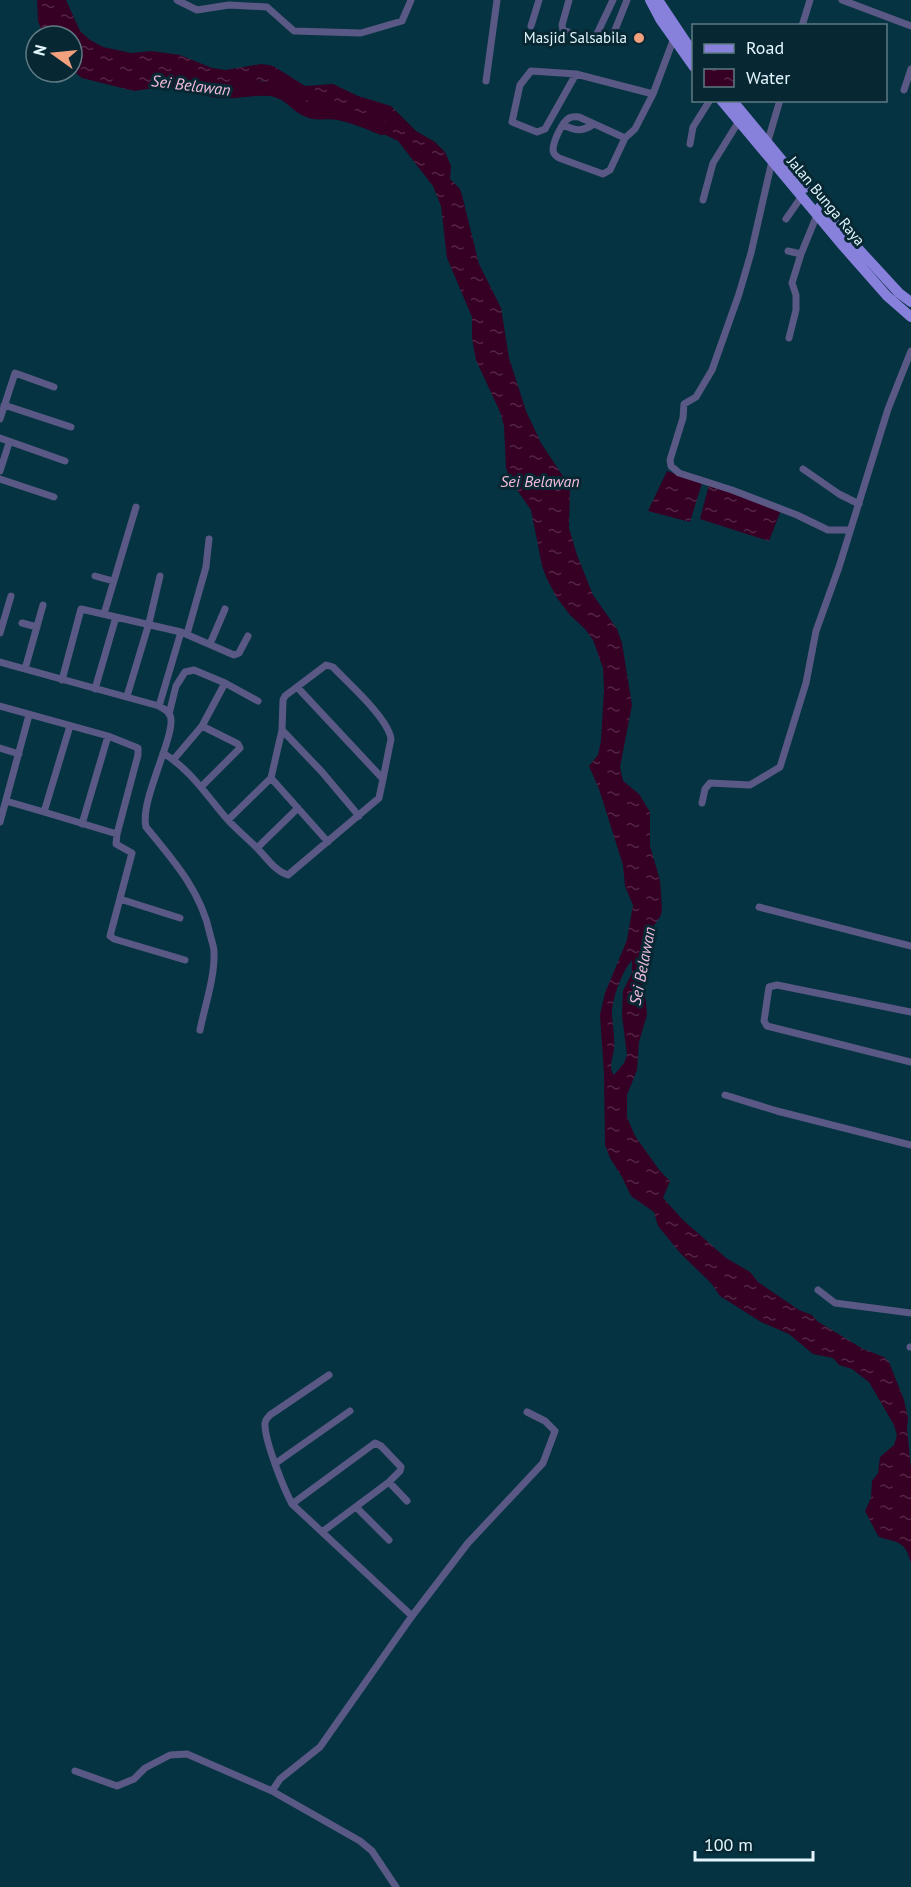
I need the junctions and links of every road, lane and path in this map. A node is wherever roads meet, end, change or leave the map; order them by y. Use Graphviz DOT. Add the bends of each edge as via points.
graph roads {
  1 [pos="177,0"];
  2 [pos="411,0"];
  3 [pos="497,0"];
  4 [pos="539,0"];
  5 [pos="569,0"];
  6 [pos="613,0"];
  7 [pos="627,0"];
  8 [pos="650,0"];
  9 [pos="658,0"];
  10 [pos="810,0"];
  11 [pos="842,0"];
  12 [pos="803,24"];
  13 [pos="531,26"];
  14 [pos="911,26"];
  15 [pos="615,30"];
  16 [pos="676,35"];
  17 [pos="692,53"];
  18 [pos="692,65"];
  19 [pos="911,69"];
  20 [pos="576,74"];
  21 [pos="486,81"];
  22 [pos="904,90"];
  23 [pos="653,94"];
  24 [pos="709,102"];
  25 [pos="723,102"];
  26 [pos="733,102"];
  27 [pos="779,102"];
  28 [pos="739,122"];
  29 [pos="594,124"];
  30 [pos="563,125"];
  31 [pos="625,138"];
  32 [pos="690,144"];
  33 [pos="766,147"];
  34 [pos="772,161"];
  35 [pos="802,196"];
  36 [pos="703,200"];
  37 [pos="817,215"];
  38 [pos="786,219"];
  39 [pos="788,251"];
  40 [pos="801,254"];
  41 [pos="911,302"];
  42 [pos="911,317"];
  43 [pos="789,338"];
  44 [pos="911,351"];
  45 [pos="54,387"];
  46 [pos="4,405"];
  47 [pos="0,419"];
  48 [pos="71,427"];
  49 [pos="0,438"];
  50 [pos="9,443"];
  51 [pos="65,461"];
  52 [pos="802,469"];
  53 [pos="0,471"];
  54 [pos="0,479"];
  55 [pos="54,497"];
  56 [pos="859,504"];
  57 [pos="136,507"];
  58 [pos="850,531"];
  59 [pos="209,539"];
  60 [pos="95,576"];
  61 [pos="160,576"];
  62 [pos="113,581"];
  63 [pos="10,596"];
  64 [pos="43,604"];
  65 [pos="225,609"];
  66 [pos="104,614"];
  67 [pos="116,617"];
  68 [pos="22,623"];
  69 [pos="149,623"];
  70 [pos="37,627"];
  71 [pos="0,633"];
  72 [pos="184,633"];
  73 [pos="248,636"];
  74 [pos="210,644"];
  75 [pos="0,662"];
  76 [pos="25,669"];
  77 [pos="62,680"];
  78 [pos="225,683"];
  79 [pos="297,687"];
  80 [pos="95,689"];
  81 [pos="127,696"];
  82 [pos="258,701"];
  83 [pos="0,706"];
  84 [pos="159,706"];
  85 [pos="169,714"];
  86 [pos="29,715"];
  87 [pos="70,726"];
  88 [pos="202,726"];
  89 [pos="282,730"];
  90 [pos="108,736"];
  91 [pos="0,748"];
  92 [pos="163,753"];
  93 [pos="19,754"];
  94 [pos="174,759"];
  95 [pos="271,778"];
  96 [pos="383,779"];
  97 [pos="201,787"];
  98 [pos="4,791"];
  99 [pos="6,801"];
  100 [pos="702,803"];
  101 [pos="298,808"];
  102 [pos="44,812"];
  103 [pos="359,816"];
  104 [pos="228,820"];
  105 [pos="0,822"];
  106 [pos="82,824"];
  107 [pos="117,834"];
  108 [pos="328,842"];
  109 [pos="257,848"];
  110 [pos="120,899"];
  111 [pos="759,907"];
  112 [pos="180,918"];
  113 [pos="911,946"];
  114 [pos="185,960"];
  115 [pos="911,1012"];
  116 [pos="200,1030"];
  117 [pos="911,1062"];
  118 [pos="725,1095"];
  119 [pos="911,1145"];
  120 [pos="818,1290"];
  121 [pos="911,1314"];
  122 [pos="329,1375"];
  123 [pos="350,1411"];
  124 [pos="527,1412"];
  125 [pos="276,1463"];
  126 [pos="389,1482"];
  127 [pos="407,1501"];
  128 [pos="292,1504"];
  129 [pos="356,1507"];
  130 [pos="322,1532"];
  131 [pos="388,1540"];
  132 [pos="412,1616"];
  133 [pos="75,1771"];
  134 [pos="272,1791"];
  135 [pos="396,1887"];
  1 -- 2 [label="street" via="197,10 229,5 267,7 294,31 361,33 402,21"];
  3 -- 21 [label="street"];
  4 -- 13 [label="street"];
  5 -- 6 [label="street" via="563,30 593,40"];
  7 -- 15 [label="street"];
  8 -- 16 [label="main road"];
  9 -- 16 [label="main road"];
  10 -- 12 [label="street"];
  11 -- 14 [label="street"];
  16 -- 17 [label="main road"];
  16 -- 18 [label="main road"];
  16 -- 23 [label="street"];
  19 -- 22 [label="street"];
  20 -- 20 [label="street" via="531,71 520,85 512,122 537,132 545,129"];
  20 -- 23 [label="street"];
  23 -- 31 [label="street" via="635,129"];
  24 -- 32 [label="street" via="693,127"];
  25 -- 28 [label="main road, Jalan Bunga Raya"];
  26 -- 33 [label="main road, Jalan Bunga Raya"];
  27 -- 33 [label="street"];
  28 -- 33 [label="main road, Jalan Bunga Raya"];
  28 -- 36 [label="street" via="713,163"];
  29 -- 30 [label="street" via="576,131"];
  29 -- 30 [label="street" via="573,116"];
  29 -- 31 [label="street"];
  30 -- 31 [label="street" via="554,154 603,174 613,166"];
  33 -- 34 [label="main road, Jalan Bunga Raya"];
  33 -- 41 [label="main road, Jalan Bunga Raya"];
  34 -- 35 [label="main road, Jalan Bunga Raya"];
  34 -- 58 [label="street" via="739,294 711,370 696,397 684,404 671,466 679,473 732,490 828,530"];
  35 -- 37 [label="main road, Jalan Bunga Raya"];
  35 -- 38 [label="street"];
  37 -- 40 [label="street"];
  37 -- 42 [label="main road, Jalan Bunga Raya" via="887,296"];
  39 -- 40 [label="street"];
  40 -- 43 [label="street" via="792,283 796,310"];
  44 -- 56 [label="street" via="888,409"];
  45 -- 46 [label="street" via="15,373"];
  46 -- 47 [label="street"];
  46 -- 48 [label="street"];
  49 -- 50 [label="street"];
  50 -- 51 [label="street"];
  50 -- 53 [label="street"];
  52 -- 56 [label="street"];
  54 -- 55 [label="street"];
  56 -- 58 [label="street"];
  57 -- 62 [label="street"];
  58 -- 100 [label="street" via="816,631 806,683 780,766 750,785 710,783"];
  59 -- 72 [label="street" via="206,567"];
  60 -- 62 [label="street"];
  61 -- 69 [label="street"];
  62 -- 66 [label="street"];
  63 -- 71 [label="street"];
  64 -- 70 [label="street"];
  65 -- 74 [label="street"];
  66 -- 67 [label="street"];
  66 -- 77 [label="street" via="81,609"];
  67 -- 69 [label="street"];
  67 -- 80 [label="street"];
  68 -- 70 [label="street"];
  69 -- 72 [label="street"];
  69 -- 81 [label="street"];
  70 -- 76 [label="street"];
  72 -- 74 [label="street"];
  72 -- 84 [label="street"];
  73 -- 74 [label="street" via="237,655"];
  75 -- 76 [label="street"];
  76 -- 77 [label="street"];
  77 -- 80 [label="street"];
  78 -- 82 [label="street"];
  78 -- 85 [label="street" via="194,670 185,672 176,686"];
  78 -- 88 [label="street"];
  79 -- 89 [label="street" via="283,700"];
  79 -- 96 [label="street"];
  79 -- 96 [label="street" via="330,665 381,718 391,739"];
  80 -- 81 [label="street"];
  81 -- 84 [label="street"];
  83 -- 86 [label="street"];
  84 -- 85 [label="street"];
  85 -- 92 [label="street"];
  86 -- 87 [label="street"];
  86 -- 93 [label="street"];
  87 -- 90 [label="street"];
  87 -- 102 [label="street"];
  88 -- 94 [label="street"];
  88 -- 97 [label="street" via="240,748"];
  89 -- 95 [label="street"];
  89 -- 103 [label="street"];
  90 -- 106 [label="street"];
  90 -- 107 [label="street" via="135,745 138,751"];
  91 -- 93 [label="street"];
  92 -- 94 [label="street"];
  92 -- 116 [label="street" via="144,821 189,883 207,920 214,951"];
  93 -- 98 [label="street"];
  94 -- 97 [label="street"];
  95 -- 101 [label="street"];
  95 -- 104 [label="street"];
  96 -- 103 [label="street" via="379,798"];
  97 -- 104 [label="street"];
  98 -- 99 [label="street"];
  99 -- 102 [label="street"];
  99 -- 105 [label="street"];
  101 -- 108 [label="street"];
  101 -- 109 [label="street"];
  102 -- 106 [label="street"];
  103 -- 108 [label="street"];
  104 -- 109 [label="street"];
  106 -- 107 [label="street"];
  107 -- 110 [label="street" via="116,844 132,853"];
  108 -- 109 [label="street" via="288,875"];
  110 -- 112 [label="street"];
  110 -- 114 [label="street" via="110,936"];
  111 -- 113 [label="street"];
  115 -- 117 [label="street" via="777,985 769,987 764,1021 767,1026"];
  118 -- 119 [label="street"];
  120 -- 121 [label="street" via="844,1306"];
  122 -- 125 [label="street" via="266,1419"];
  123 -- 125 [label="street"];
  124 -- 132 [label="street" via="555,1431 543,1463 468,1543"];
  125 -- 128 [label="street"];
  126 -- 127 [label="street"];
  126 -- 128 [label="street" via="401,1467 375,1443"];
  126 -- 129 [label="street"];
  128 -- 130 [label="street"];
  129 -- 130 [label="street"];
  129 -- 131 [label="street"];
  130 -- 132 [label="street"];
  132 -- 134 [label="street" via="320,1747 286,1773"];
  133 -- 134 [label="street" via="117,1786 170,1755 187,1754"];
  134 -- 135 [label="street" via="360,1841 372,1851"];
}
